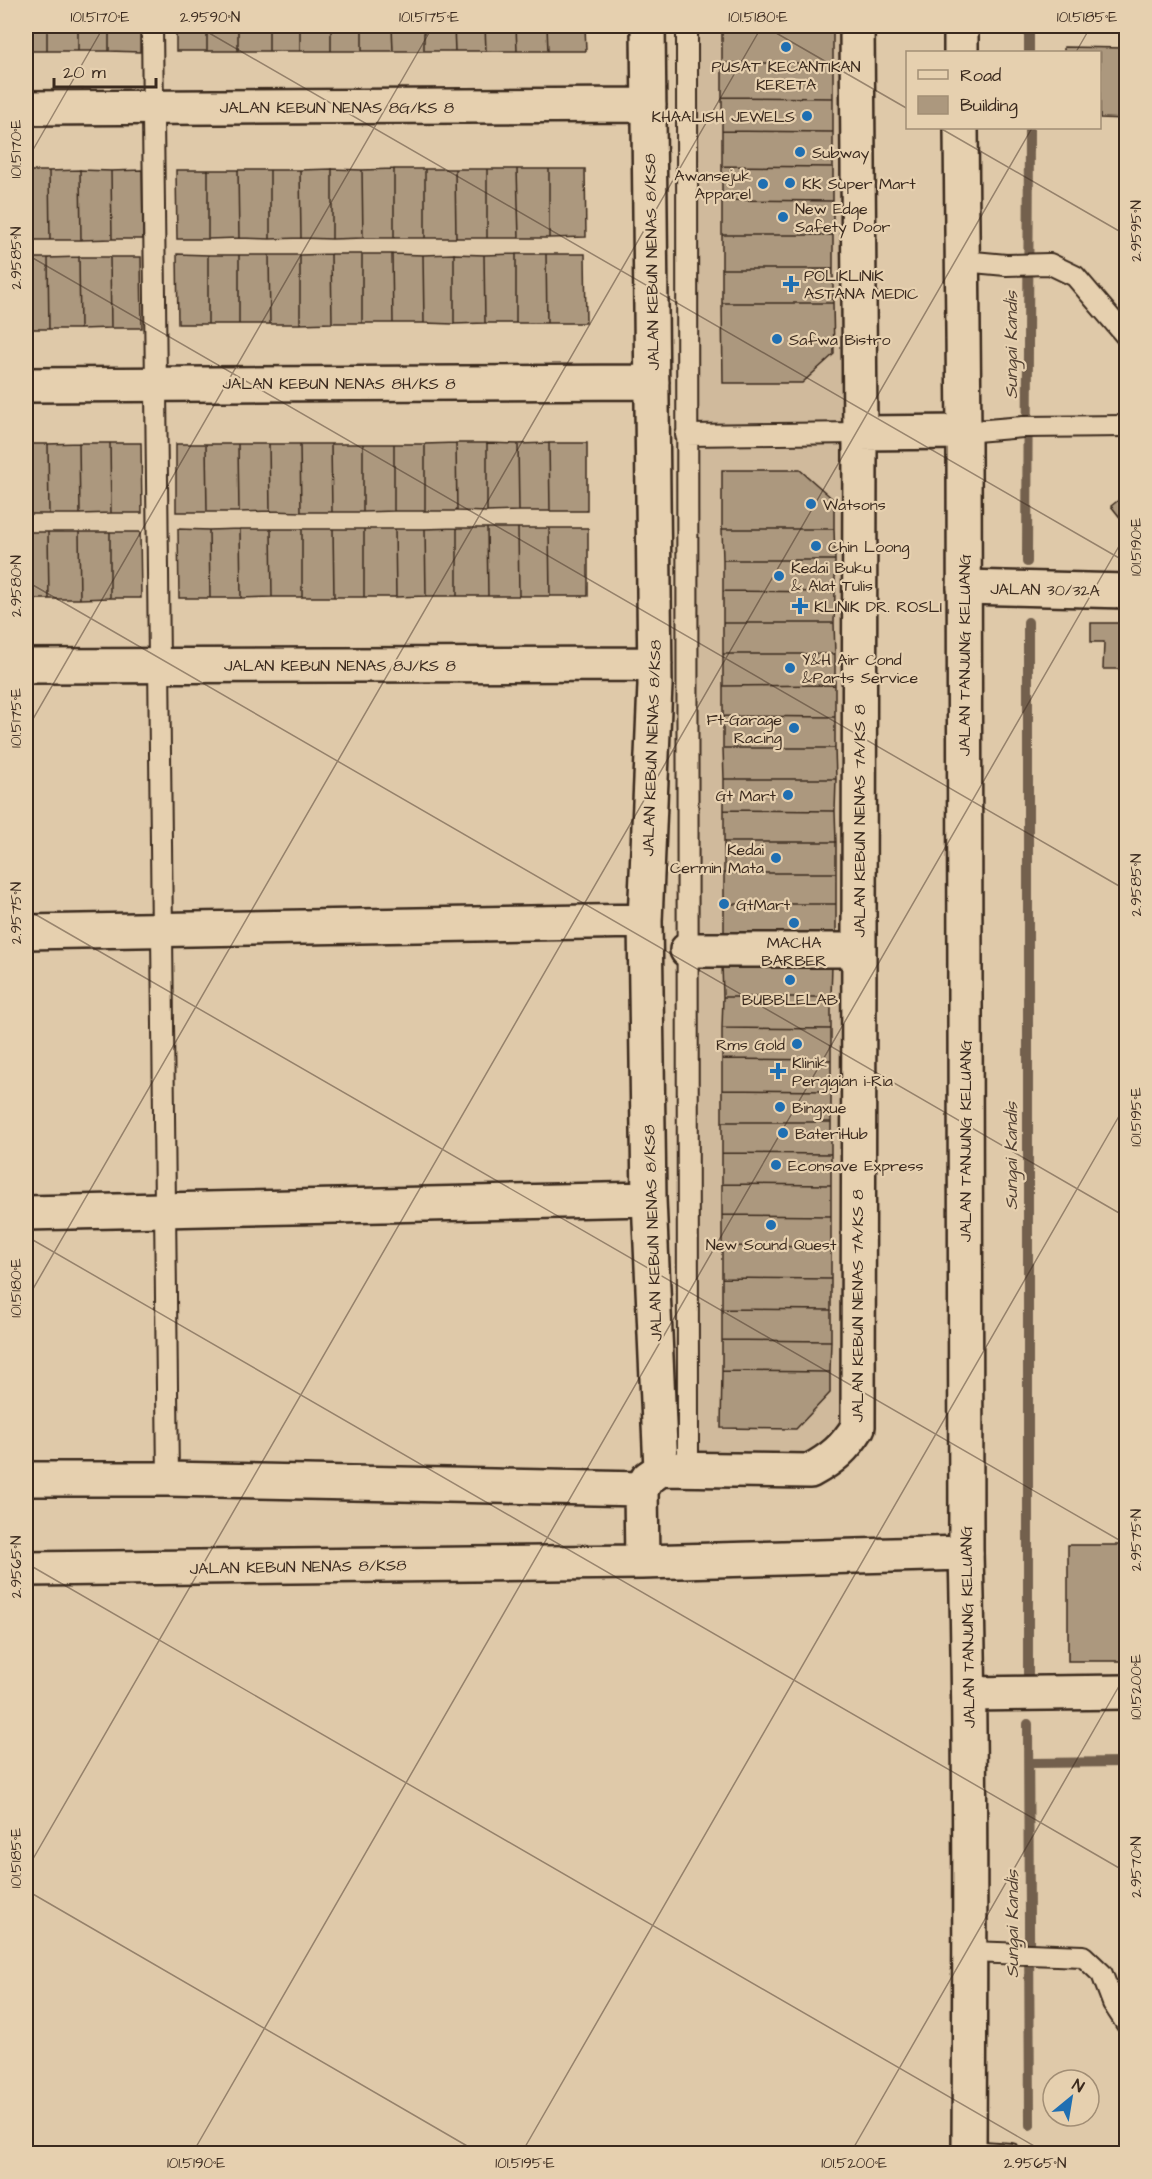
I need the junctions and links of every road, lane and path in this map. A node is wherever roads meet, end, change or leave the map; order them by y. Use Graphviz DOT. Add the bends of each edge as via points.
graph roads {
  1 [pos="152,26"];
  2 [pos="648,26"];
  3 [pos="687,26"];
  4 [pos="857,26"];
  5 [pos="961,26"];
  6 [pos="961,51"];
  7 [pos="649,105"];
  8 [pos="26,108"];
  9 [pos="153,108"];
  10 [pos="962,129"];
  11 [pos="963,261"];
  12 [pos="1126,336"];
  13 [pos="652,382"];
  14 [pos="156,384"];
  15 [pos="26,385"];
  16 [pos="1126,426"];
  17 [pos="964,432"];
  18 [pos="860,433"];
  19 [pos="687,435"];
  20 [pos="964,587"];
  21 [pos="1126,591"];
  22 [pos="655,664"];
  23 [pos="26,666"];
  24 [pos="159,666"];
  25 [pos="645,921"];
  26 [pos="162,931"];
  27 [pos="26,932"];
  28 [pos="687,950"];
  29 [pos="858,950"];
  30 [pos="649,1199"];
  31 [pos="164,1211"];
  32 [pos="26,1213"];
  33 [pos="663,1476"];
  34 [pos="26,1479"];
  35 [pos="168,1479"];
  36 [pos="966,1553"];
  37 [pos="642,1562"];
  38 [pos="26,1569"];
  39 [pos="1126,1692"];
  40 [pos="969,1694"];
  41 [pos="971,1952"];
  42 [pos="1126,2023"];
  43 [pos="969,2152"];
  44 [pos="1011,2154"];
  1 -- 9 [label="lane"];
  2 -- 7 [label="street, JALAN KEBUN NENAS 8/KS8"];
  3 -- 19 [label="lane"];
  4 -- 18 [label="street, JALAN KEBUN NENAS 7A/KS 8"];
  5 -- 6 [label="street"];
  7 -- 9 [label="street, JALAN KEBUN NENAS 8G/KS 8"];
  7 -- 13 [label="street, JALAN KEBUN NENAS 8/KS8"];
  8 -- 9 [label="street, JALAN KEBUN NENAS 8G/KS 8"];
  9 -- 14 [label="lane"];
  10 -- 11 [label="street, JALAN TANJUNG KELUANG"];
  11 -- 12 [label="lane" via="1050,264 1075,276"];
  11 -- 17 [label="street, JALAN TANJUNG KELUANG"];
  13 -- 14 [label="street, JALAN KEBUN NENAS 8H/KS 8"];
  13 -- 22 [label="street, JALAN KEBUN NENAS 8/KS8"];
  14 -- 15 [label="street, JALAN KEBUN NENAS 8H/KS 8"];
  14 -- 24 [label="lane"];
  16 -- 17 [label="lane"];
  17 -- 18 [label="street"];
  17 -- 20 [label="street, JALAN TANJUNG KELUANG"];
  18 -- 19 [label="lane"];
  18 -- 29 [label="street, JALAN KEBUN NENAS 7A/KS 8"];
  19 -- 28 [label="lane"];
  20 -- 21 [label="street, JALAN 30/32A"];
  20 -- 36 [label="street, JALAN TANJUNG KELUANG"];
  22 -- 24 [label="street, JALAN KEBUN NENAS 8J/KS 8"];
  22 -- 25 [label="street, JALAN KEBUN NENAS 8/KS8"];
  23 -- 24 [label="street, JALAN KEBUN NENAS 8J/KS 8"];
  24 -- 26 [label="lane"];
  25 -- 26 [label="street"];
  25 -- 30 [label="street, JALAN KEBUN NENAS 8/KS8"];
  26 -- 27 [label="street"];
  26 -- 31 [label="lane"];
  28 -- 29 [label="street"];
  28 -- 33 [label="lane"];
  29 -- 33 [label="street, JALAN KEBUN NENAS 7A/KS 8" via="858,1427 846,1446 810,1471"];
  30 -- 31 [label="street"];
  30 -- 33 [label="street, JALAN KEBUN NENAS 8/KS8"];
  31 -- 32 [label="street"];
  31 -- 35 [label="lane"];
  33 -- 35 [label="street, JALAN KEBUN NENAS 7A/KS 8"];
  33 -- 37 [label="street, JALAN KEBUN NENAS 8/KS8"];
  34 -- 35 [label="street, JALAN KEBUN NENAS 7A/KS 8"];
  36 -- 37 [label="street, JALAN KEBUN NENAS 8/KS8"];
  36 -- 40 [label="street, JALAN TANJUNG KELUANG"];
  37 -- 38 [label="street, JALAN KEBUN NENAS 8/KS8"];
  39 -- 40 [label="street"];
  40 -- 41 [label="street, JALAN TANJUNG KELUANG"];
  41 -- 42 [label="lane" via="1083,1956 1102,1974"];
  41 -- 43 [label="street, JALAN TANJUNG KELUANG"];
  43 -- 44 [label="lane"];
}
